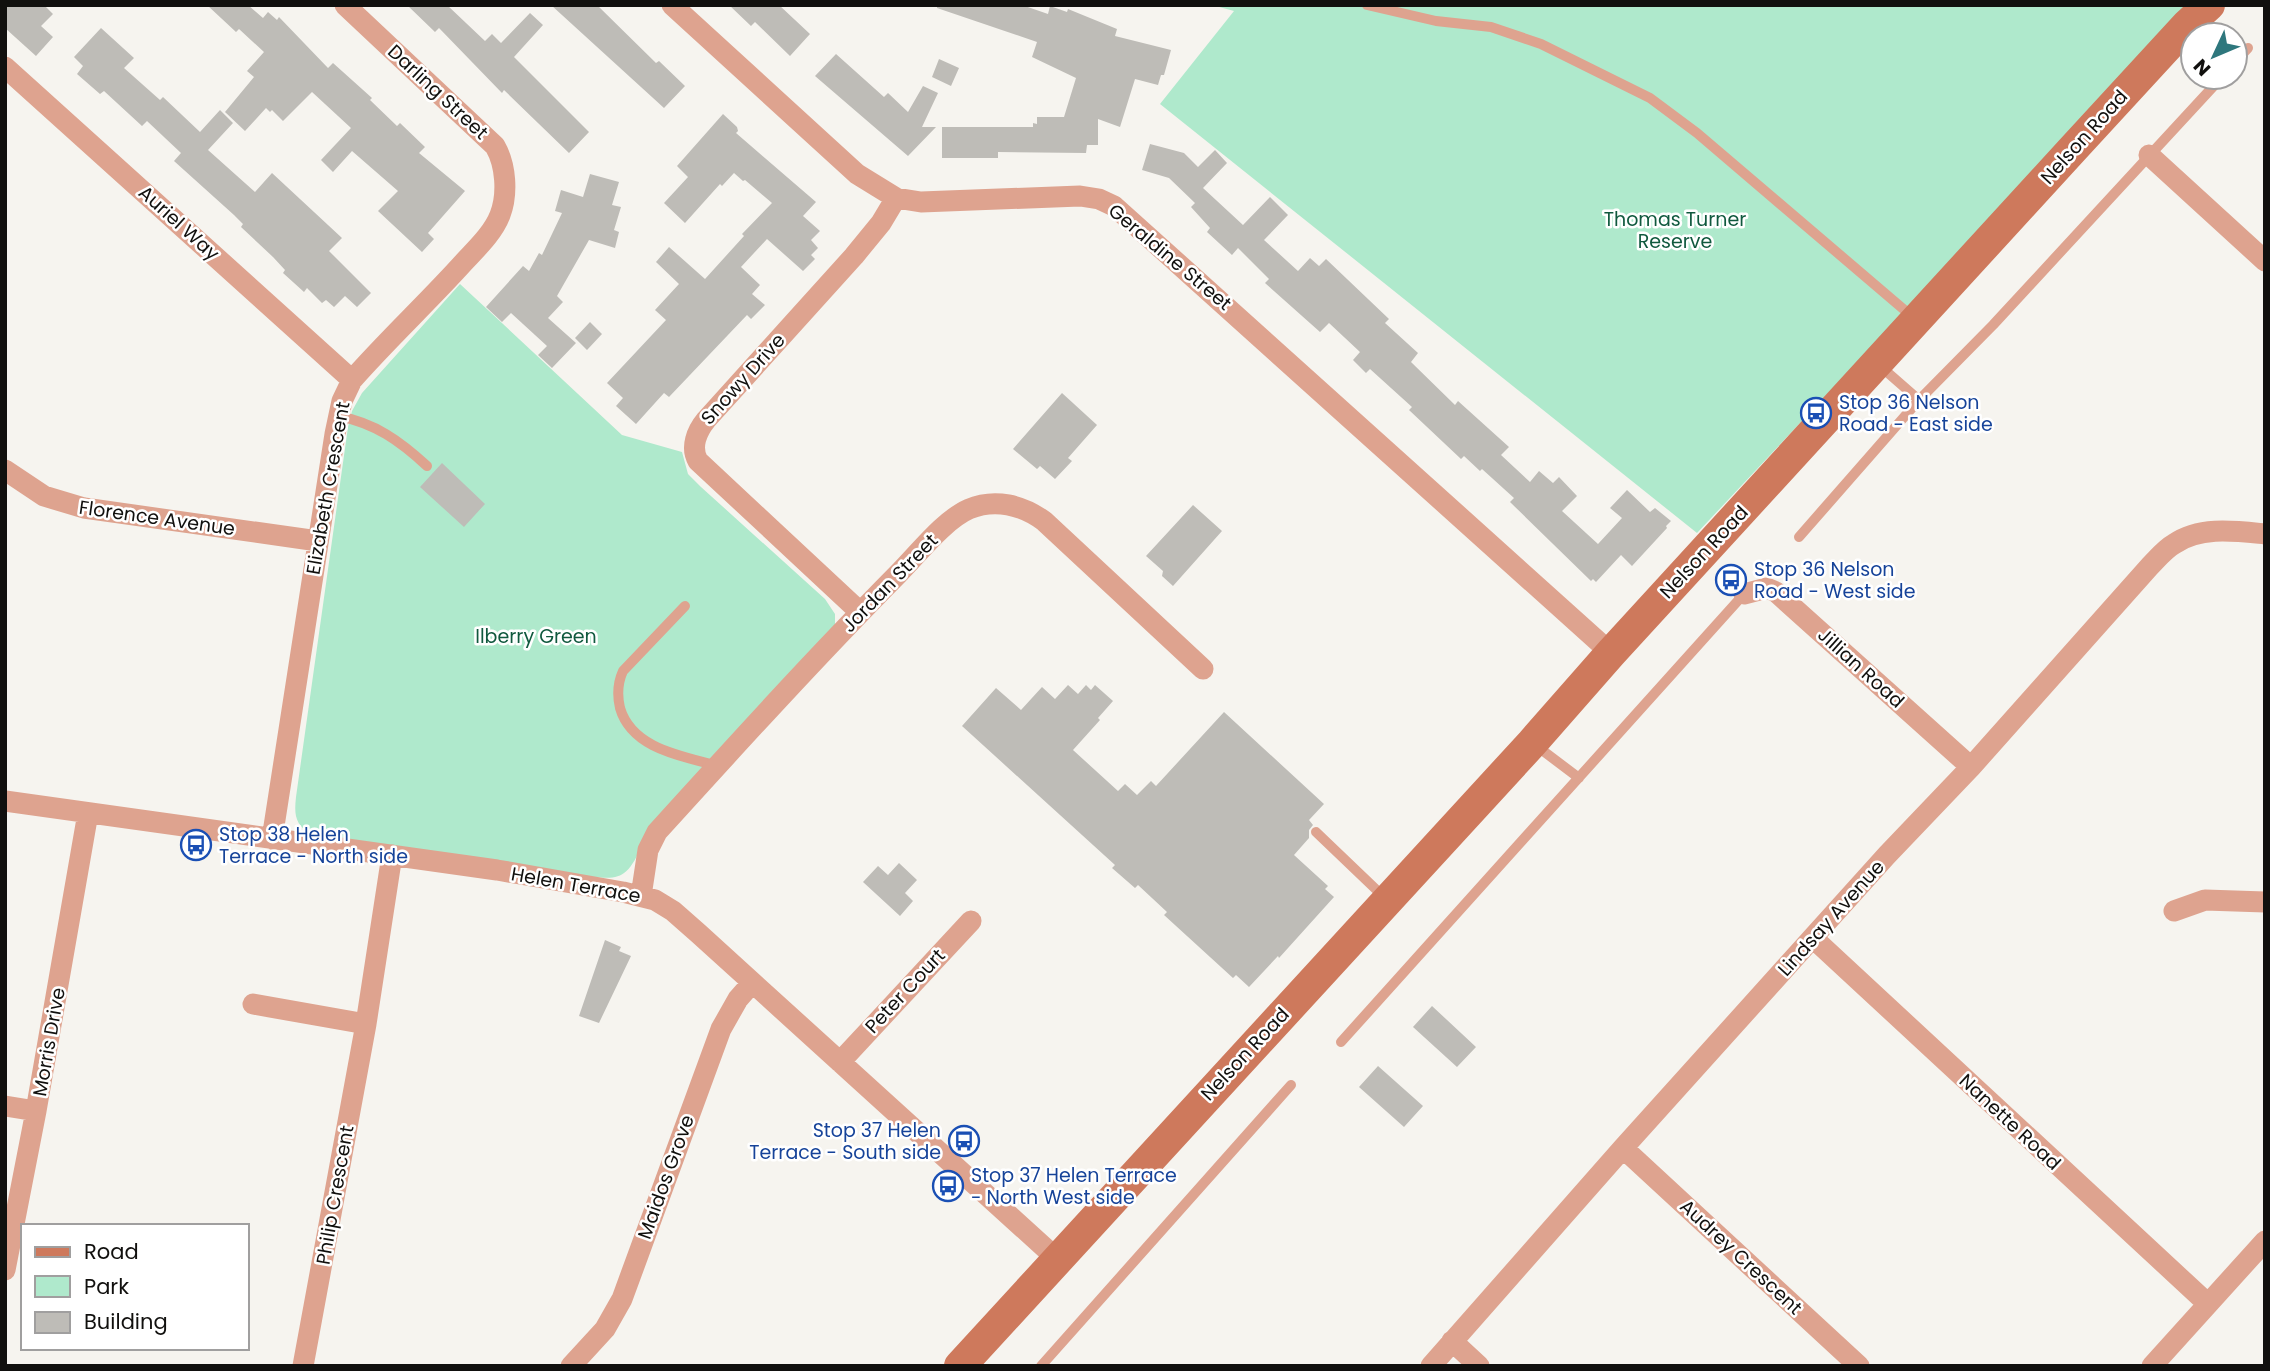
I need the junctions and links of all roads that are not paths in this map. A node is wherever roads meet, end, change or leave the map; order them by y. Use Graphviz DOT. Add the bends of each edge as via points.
graph roads {
  1 [pos="345,5"];
  2 [pos="672,5"];
  3 [pos="1367,5"];
  4 [pos="2210,5"];
  5 [pos="5,66"];
  6 [pos="2208,91"];
  7 [pos="2149,156"];
  8 [pos="504,194"];
  9 [pos="896,198"];
  10 [pos="2265,261"];
  11 [pos="1917,321"];
  12 [pos="1878,364"];
  13 [pos="352,380"];
  14 [pos="1919,400"];
  15 [pos="338,416"];
  16 [pos="427,466"];
  17 [pos="5,470"];
  18 [pos="2265,534"];
  19 [pos="1800,537"];
  20 [pos="318,541"];
  21 [pos="1744,594"];
  22 [pos="685,606"];
  23 [pos="860,612"];
  24 [pos="1611,653"];
  25 [pos="1203,669"];
  26 [pos="1532,743"];
  27 [pos="718,766"];
  28 [pos="1971,766"];
  29 [pos="1579,778"];
  30 [pos="5,801"];
  31 [pos="88,813"];
  32 [pos="1315,832"];
  33 [pos="272,839"];
  34 [pos="392,855"];
  35 [pos="641,896"];
  36 [pos="1387,900"];
  37 [pos="2265,902"];
  38 [pos="2174,911"];
  39 [pos="971,921"];
  40 [pos="1813,938"];
  41 [pos="752,983"];
  42 [pos="253,1003"];
  43 [pos="366,1024"];
  44 [pos="1341,1042"];
  45 [pos="840,1062"];
  46 [pos="1291,1084"];
  47 [pos="5,1106"];
  48 [pos="36,1111"];
  49 [pos="1623,1148"];
  50 [pos="2265,1241"];
  51 [pos="1056,1258"];
  52 [pos="5,1270"];
  53 [pos="2208,1304"];
  54 [pos="1452,1341"];
  55 [pos="303,1366"];
  56 [pos="571,1366"];
  57 [pos="960,1366"];
  58 [pos="1041,1366"];
  59 [pos="1431,1366"];
  60 [pos="1479,1366"];
  61 [pos="1859,1366"];
  62 [pos="2152,1366"];
  1 -- 8 [label="street, Darling Street" via="495,146 501,159"];
  2 -- 9 [label="street, Geraldine Street" via="857,174"];
  3 -- 11 [label="lane" via="1436,21 1490,27 1541,44 1650,98"];
  4 -- 11 [label="main road, Nelson Road"];
  5 -- 13 [label="street, Auriel Way"];
  6 -- 7 [label="lane"];
  7 -- 10 [label="street"];
  7 -- 14 [label="lane"];
  8 -- 13 [label="street, Elizabeth Crescent" via="499,218 480,244"];
  9 -- 23 [label="street, Snowy Drive" via="854,256 706,420 695,445 698,461"];
  9 -- 24 [label="street, Geraldine Street" via="921,202 1080,196 1114,206"];
  11 -- 12 [label="main road, Nelson Road"];
  12 -- 14 [label="lane"];
  12 -- 24 [label="main road, Nelson Road"];
  13 -- 15 [label="street, Elizabeth Crescent"];
  14 -- 19 [label="lane"];
  15 -- 16 [label="lane" via="359,420 391,436"];
  15 -- 20 [label="street, Elizabeth Crescent"];
  17 -- 20 [label="street, Florence Avenue" via="44,496 84,509"];
  18 -- 28 [label="street, Lindsay Avenue" via="2228,530 2184,537 2171,545"];
  20 -- 33 [label="street, Elizabeth Crescent"];
  21 -- 28 [label="street, Jillian Road" via="1767,588 1776,592"];
  21 -- 29 [label="lane"];
  22 -- 27 [label="lane" via="623,671 618,699 635,734 669,751"];
  23 -- 25 [label="street, Jordan Street" via="957,516 982,505 1010,505 1028,510 1052,527"];
  23 -- 27 [label="street, Jordan Street"];
  24 -- 26 [label="main road, Nelson Road"];
  26 -- 29 [label="lane"];
  26 -- 36 [label="main road, Nelson Road"];
  27 -- 35 [label="street, Jordan Street" via="653,838"];
  28 -- 40 [label="street, Lindsay Avenue"];
  29 -- 44 [label="lane"];
  30 -- 31 [label="street, Helen Terrace"];
  31 -- 33 [label="street, Helen Terrace"];
  31 -- 48 [label="street, Morris Drive"];
  32 -- 36 [label="lane"];
  33 -- 34 [label="street, Helen Terrace"];
  34 -- 35 [label="street, Helen Terrace"];
  34 -- 43 [label="street, Philip Crescent"];
  35 -- 41 [label="street, Helen Terrace" via="673,911"];
  36 -- 51 [label="main road, Nelson Road"];
  37 -- 38 [label="street" via="2205,900"];
  39 -- 45 [label="street, Peter Court"];
  40 -- 49 [label="street, Lindsay Avenue"];
  40 -- 53 [label="street, Nanette Road"];
  41 -- 45 [label="street, Helen Terrace"];
  41 -- 56 [label="street, Maidos Grove" via="721,1029 622,1299 604,1329"];
  42 -- 43 [label="street"];
  43 -- 55 [label="street, Philip Crescent"];
  45 -- 51 [label="street, Helen Terrace"];
  46 -- 58 [label="lane"];
  47 -- 48 [label="street"];
  48 -- 52 [label="street, Morris Drive"];
  49 -- 54 [label="street, Lindsay Avenue"];
  49 -- 61 [label="street, Audrey Crescent"];
  50 -- 53 [label="street"];
  51 -- 57 [label="main road, Nelson Road"];
  53 -- 62 [label="street"];
  54 -- 59 [label="street, Lindsay Avenue"];
  54 -- 60 [label="street"];
}
